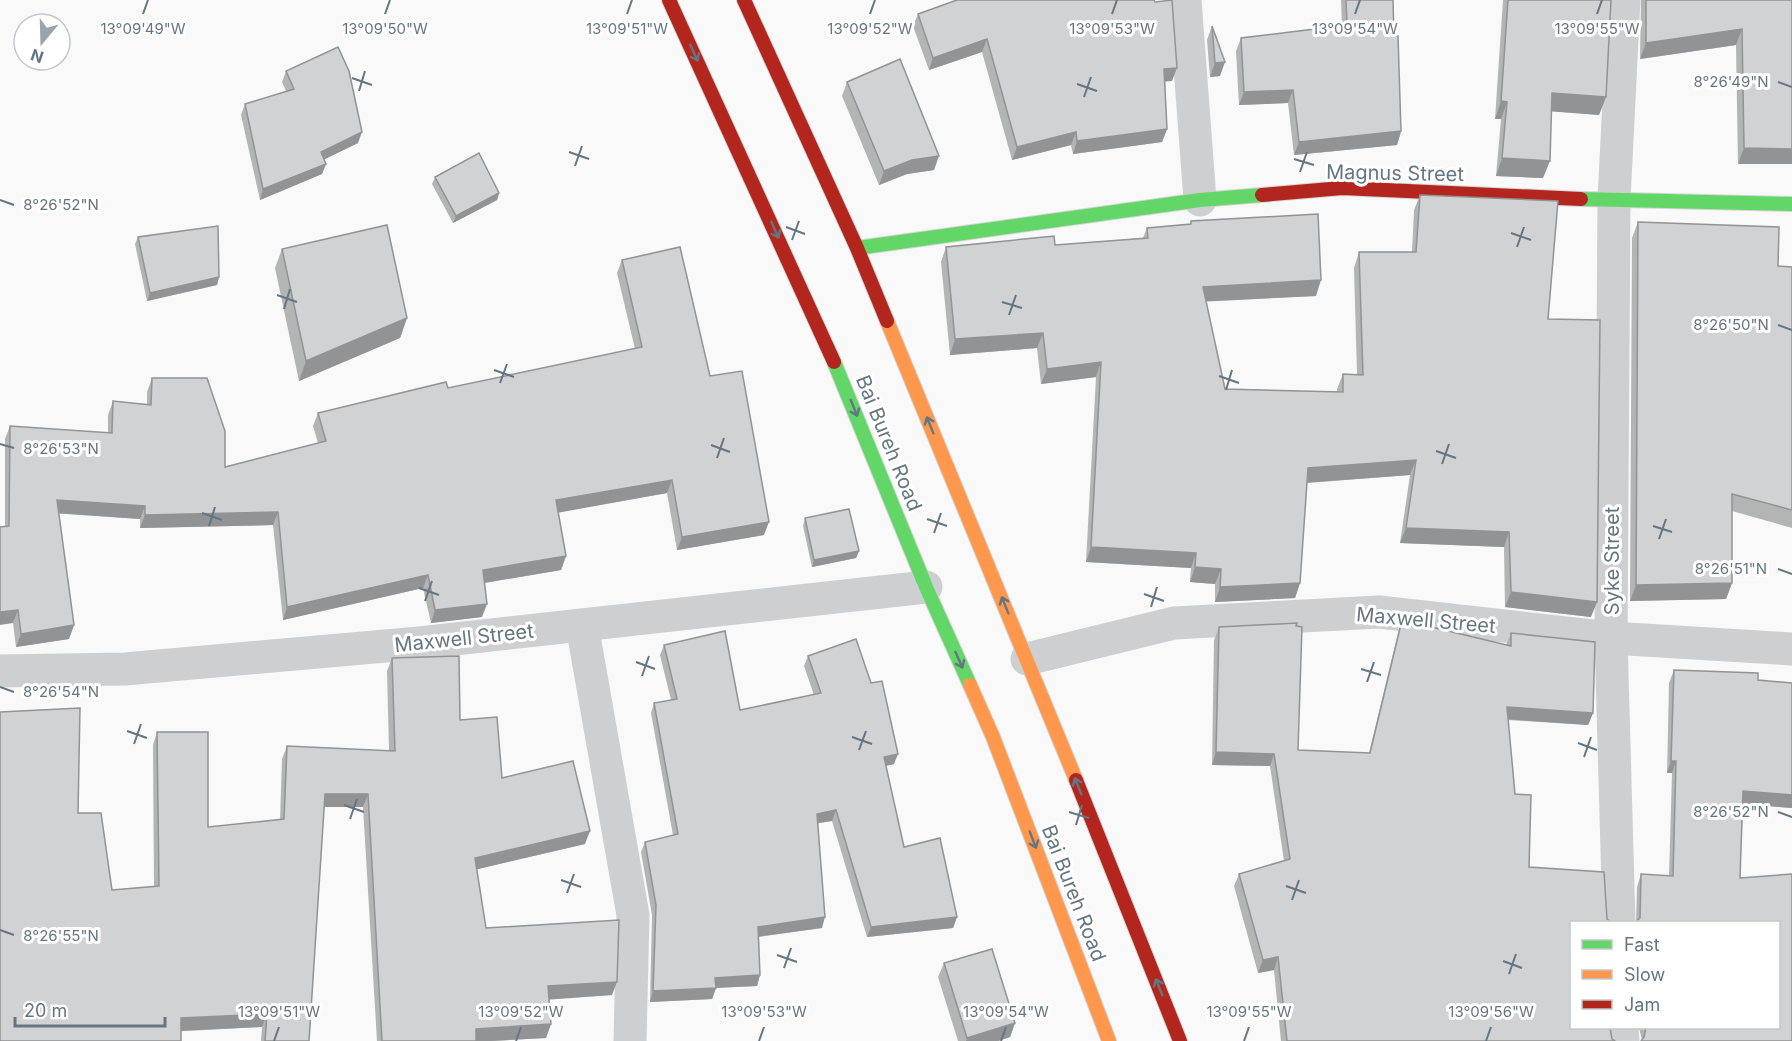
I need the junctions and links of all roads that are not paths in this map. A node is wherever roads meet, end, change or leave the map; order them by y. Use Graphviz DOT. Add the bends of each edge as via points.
graph roads {
  1 [pos="669,0"];
  2 [pos="744,0"];
  3 [pos="1185,0"];
  4 [pos="1624,0"];
  5 [pos="1200,200"];
  6 [pos="1614,200"];
  7 [pos="1792,204"];
  8 [pos="857,248"];
  9 [pos="926,587"];
  10 [pos="582,625"];
  11 [pos="1611,638"];
  12 [pos="1792,649"];
  13 [pos="1027,659"];
  14 [pos="0,671"];
  15 [pos="1619,921"];
  16 [pos="630,1041"];
  17 [pos="1109,1041"];
  18 [pos="1180,1041"];
  1 -- 9 [label="main road, Bai Bureh Road, one-way" via="846,389"];
  2 -- 8 [label="main road"];
  3 -- 5 [label="street"];
  4 -- 6 [label="street, Syke Street"];
  5 -- 6 [label="main road, Magnus Street" via="1342,188"];
  5 -- 8 [label="main road, Magnus Street"];
  6 -- 7 [label="main road, Magnus Street"];
  6 -- 11 [label="street, Syke Street"];
  13 -- 8 [label="main road, one-way"];
  9 -- 10 [label="street, Maxwell Street"];
  9 -- 17 [label="main road, Bai Bureh Road, one-way" via="993,737"];
  10 -- 14 [label="street, Maxwell Street" via="126,669"];
  10 -- 16 [label="street" via="633,915"];
  11 -- 12 [label="street, Maxwell Street"];
  11 -- 13 [label="street, Maxwell Street" via="1379,612 1174,623"];
  11 -- 15 [label="street, Syke Street"];
  18 -- 13 [label="main road, one-way"];
}
